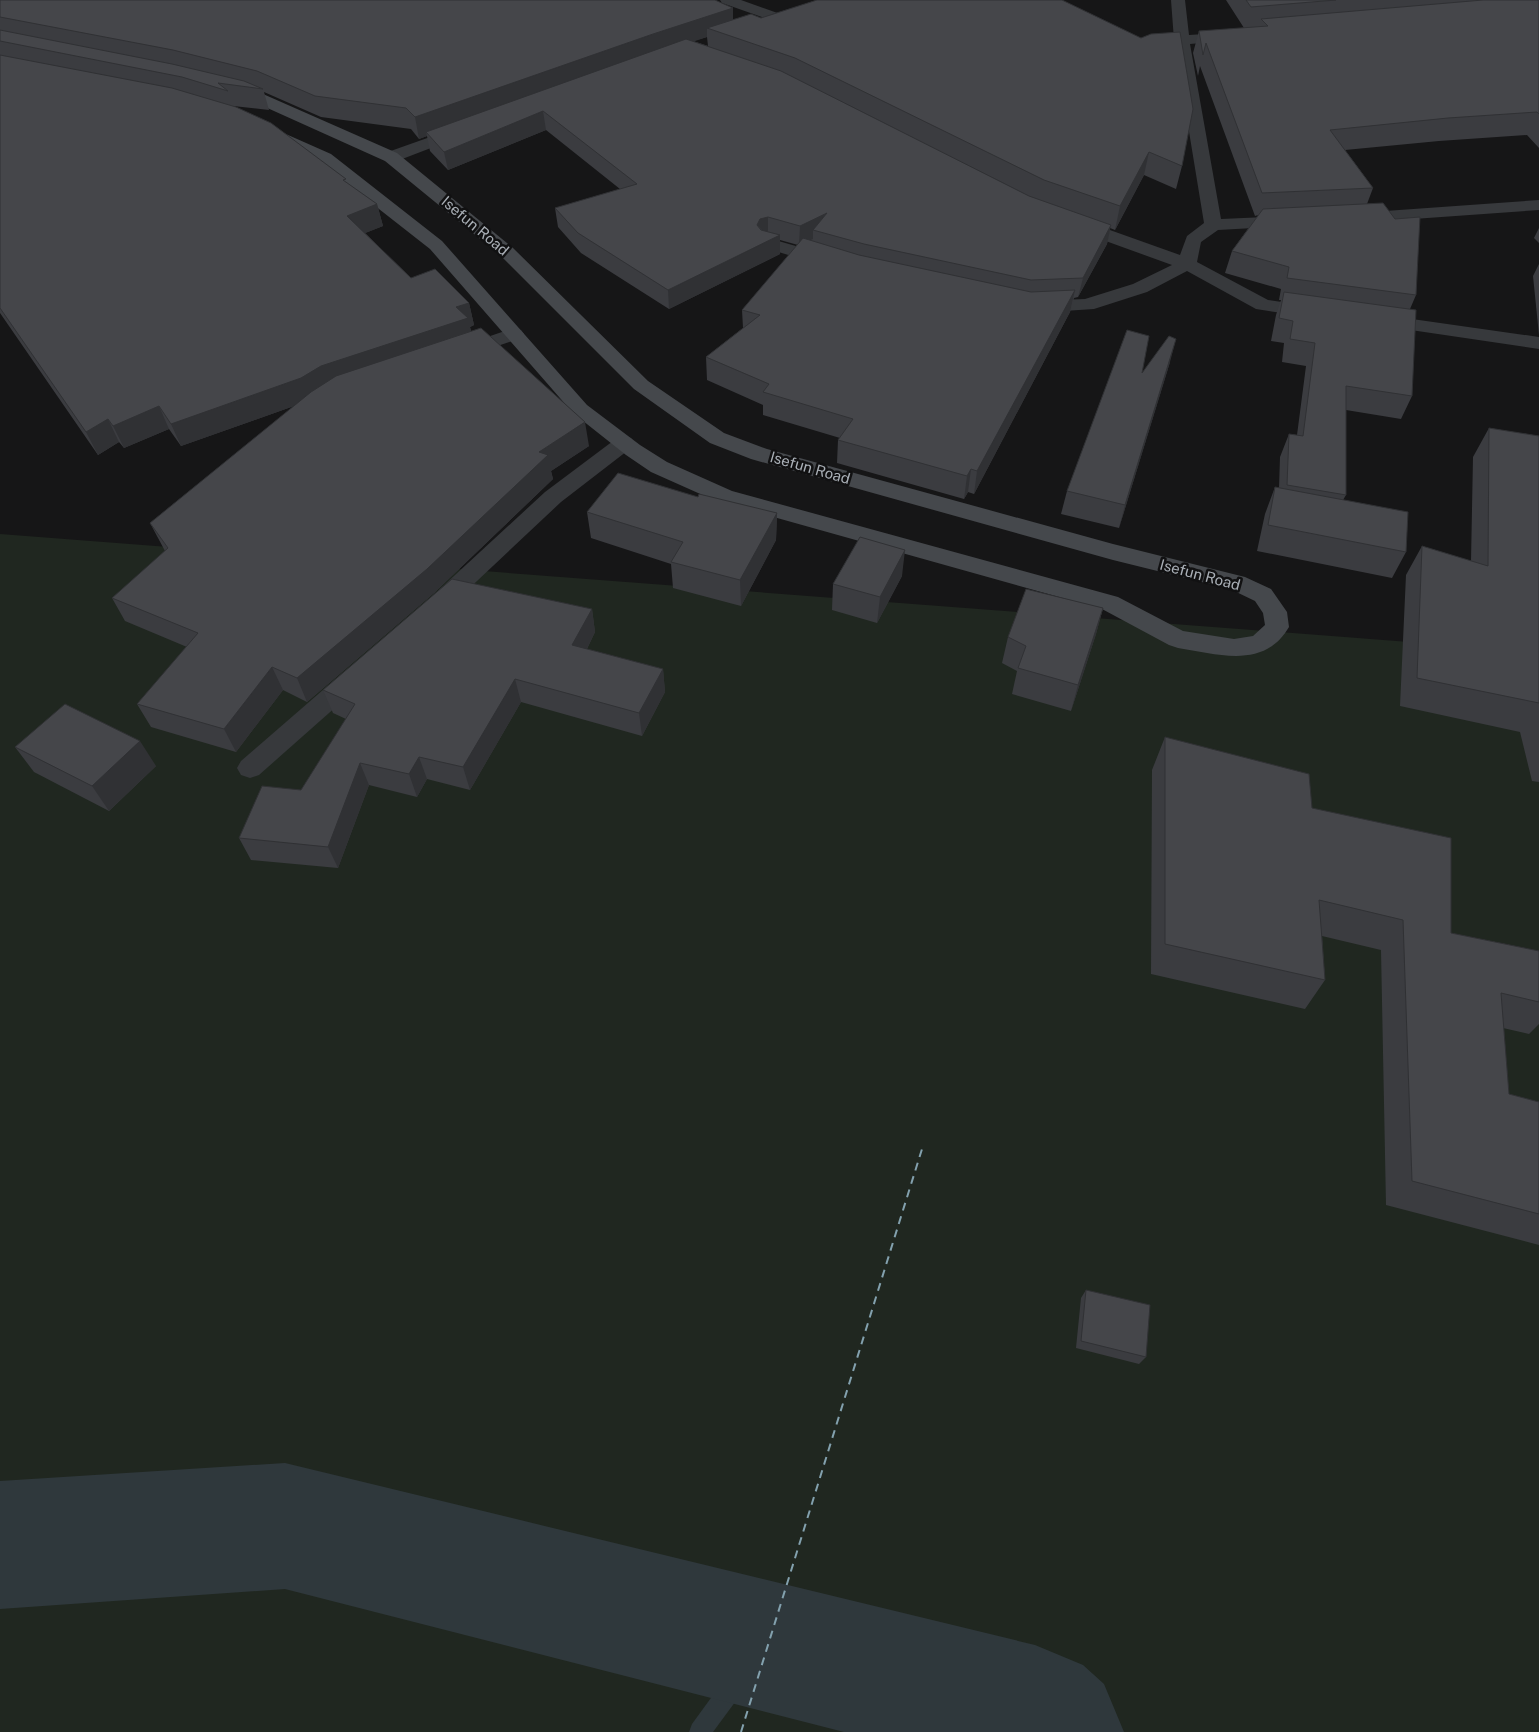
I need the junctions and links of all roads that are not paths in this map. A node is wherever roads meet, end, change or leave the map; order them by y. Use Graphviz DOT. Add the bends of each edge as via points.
graph roads {
  1 [pos="727,0"];
  2 [pos="1178,0"];
  3 [pos="797,12"];
  4 [pos="781,19"];
  5 [pos="755,27"];
  6 [pos="1250,34"];
  7 [pos="1182,40"];
  8 [pos="218,87"];
  9 [pos="474,126"];
  10 [pos="258,127"];
  11 [pos="391,157"];
  12 [pos="1539,205"];
  13 [pos="1061,219"];
  14 [pos="1340,219"];
  15 [pos="1311,220"];
  16 [pos="1214,225"];
  17 [pos="768,243"];
  18 [pos="1187,264"];
  19 [pos="848,268"];
  20 [pos="1018,305"];
  21 [pos="1332,314"];
  22 [pos="1361,318"];
  23 [pos="514,334"];
  24 [pos="1539,343"];
  25 [pos="439,359"];
  26 [pos="624,443"];
  27 [pos="418,622"];
  28 [pos="374,660"];
  29 [pos="250,768"];
  1 -- 4 [label="street"];
  2 -- 7 [label="street"];
  3 -- 4 [label="street"];
  4 -- 5 [label="street"];
  6 -- 7 [label="street"];
  7 -- 16 [label="street"];
  8 -- 11 [label="street, Isefun Road" via="257,97"];
  9 -- 11 [label="street"];
  10 -- 23 [label="street, Isefun Road" via="324,158 436,245"];
  11 -- 26 [label="street, Isefun Road" via="506,252 641,385 718,438 769,456 1113,552 1237,583 1263,595 1275,612 1276,627 1260,644 1234,648 1178,639 1110,603 724,496 659,466"];
  12 -- 14 [label="street"];
  13 -- 18 [label="street"];
  15 -- 16 [label="street"];
  16 -- 18 [label="street" via="1193,240"];
  17 -- 19 [label="street"];
  18 -- 20 [label="street" via="1140,288 1087,305"];
  18 -- 21 [label="street" via="1263,305"];
  22 -- 24 [label="street"];
  23 -- 25 [label="street"];
  23 -- 26 [label="street, Isefun Road" via="580,409"];
  26 -- 27 [label="street" via="553,497"];
  28 -- 29 [label="street"];
}
